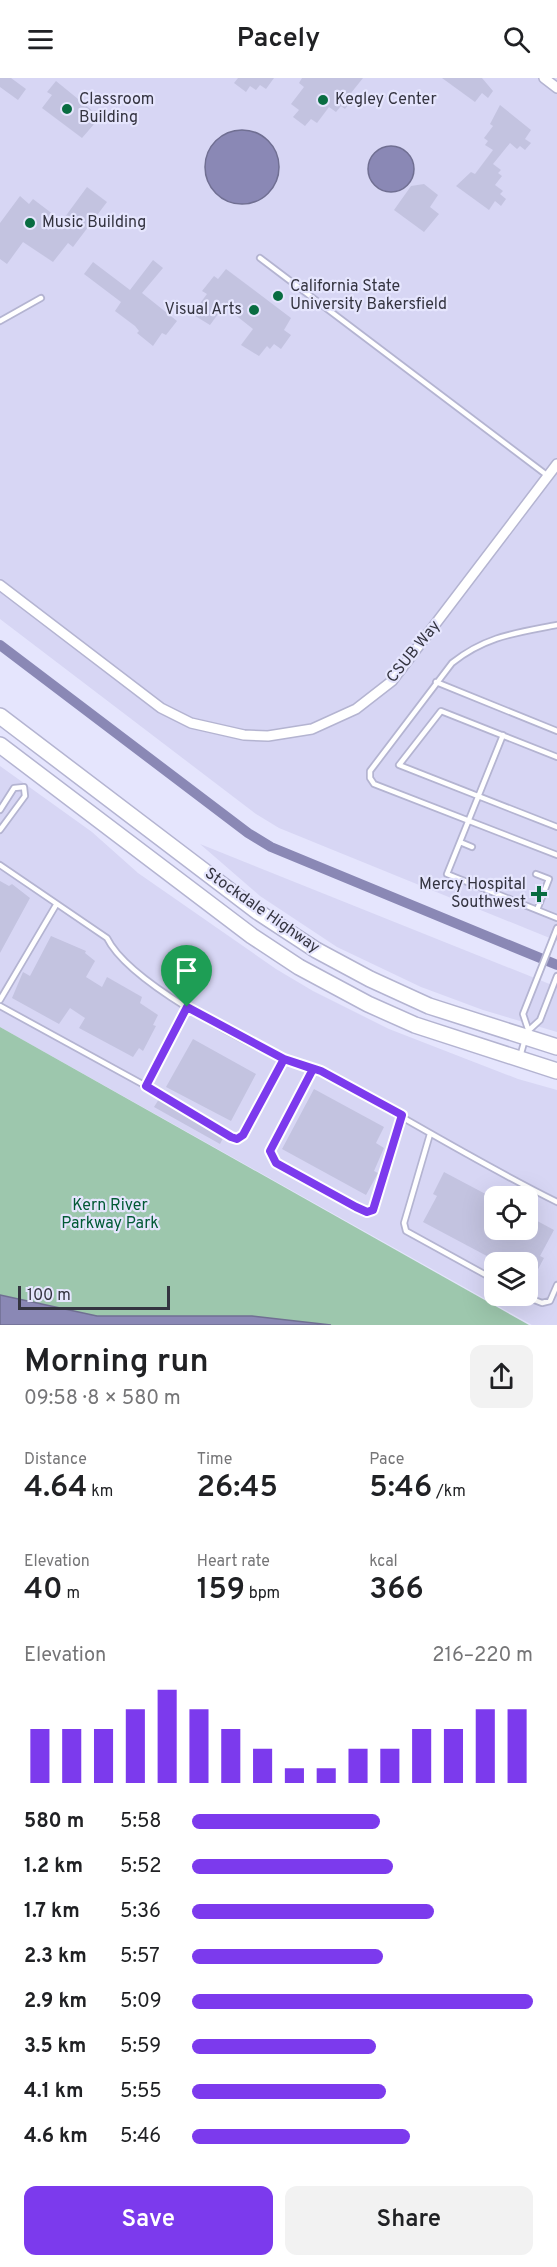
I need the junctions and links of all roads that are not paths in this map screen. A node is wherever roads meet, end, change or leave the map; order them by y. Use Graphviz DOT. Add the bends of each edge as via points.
graph roads {
  1 [pos="546,79"];
  2 [pos="557,88"];
  3 [pos="260,258"];
  4 [pos="41,298"];
  5 [pos="0,321"];
  6 [pos="557,464"];
  7 [pos="548,476"];
  8 [pos="0,585"];
  9 [pos="557,625"];
  10 [pos="436,682"];
  11 [pos="0,716"];
  12 [pos="557,731"];
  13 [pos="503,735"];
  14 [pos="0,745"];
  15 [pos="557,757"];
  16 [pos="35,771"];
  17 [pos="24,787"];
  18 [pos="478,797"];
  19 [pos="0,810"];
  20 [pos="469,820"];
  21 [pos="557,827"];
  22 [pos="0,830"];
  23 [pos="460,842"];
  24 [pos="472,848"];
  25 [pos="557,855"];
  26 [pos="0,865"];
  27 [pos="536,874"];
  28 [pos="56,905"];
  29 [pos="537,910"];
  30 [pos="557,918"];
  31 [pos="557,928"];
  32 [pos="557,976"];
  33 [pos="0,1000"];
  34 [pos="0,1006"];
  35 [pos="187,1007"];
  36 [pos="527,1034"];
  37 [pos="557,1047"];
  38 [pos="284,1059"];
  39 [pos="519,1060"];
  40 [pos="313,1069"];
  41 [pos="557,1071"];
  42 [pos="146,1086"];
  43 [pos="402,1115"];
  44 [pos="430,1134"];
  45 [pos="557,1202"];
  46 [pos="484,1274"];
  47 [pos="557,1285"];
  48 [pos="538,1301"];
  1 -- 2 [label="street"];
  3 -- 7 [label="lane"];
  4 -- 5 [label="lane"];
  6 -- 7 [label="street, CSUB Way"];
  7 -- 8 [label="street, CSUB Way" via="392,681 356,709 312,729 268,736 244,735 191,723 161,708"];
  9 -- 10 [label="lane" via="495,637 478,645 452,663"];
  10 -- 12 [label="lane"];
  10 -- 20 [label="lane" via="370,771 370,778 374,784"];
  11 -- 36 [label="main road, Stockdale Highway" via="258,912 316,950 429,1006"];
  13 -- 15 [label="lane"];
  13 -- 18 [label="lane"];
  13 -- 18 [label="lane" via="441,711 399,765"];
  14 -- 16 [label="main road, Stockdale Highway"];
  16 -- 17 [label="lane"];
  16 -- 39 [label="main road, Stockdale Highway" via="252,936 299,967 389,1014"];
  17 -- 19 [label="lane" via="14,788"];
  17 -- 22 [label="lane" via="25,796"];
  18 -- 20 [label="lane"];
  18 -- 21 [label="lane"];
  20 -- 23 [label="lane"];
  20 -- 25 [label="lane"];
  23 -- 24 [label="lane"];
  23 -- 29 [label="lane" via="447,874"];
  26 -- 28 [label="lane"];
  27 -- 29 [label="lane" via="549,879"];
  28 -- 33 [label="lane"];
  28 -- 35 [label="lane" via="107,938 120,956"];
  29 -- 30 [label="lane"];
  31 -- 36 [label="lane" via="523,1014"];
  32 -- 36 [label="lane" via="540,1020"];
  34 -- 42 [label="lane"];
  35 -- 38 [label="lane"];
  35 -- 42 [label="lane"];
  36 -- 37 [label="main road, Stockdale Highway"];
  36 -- 39 [label="lane"];
  38 -- 40 [label="lane"];
  38 -- 42 [label="lane" via="243,1135 237,1139"];
  39 -- 41 [label="main road, Stockdale Highway"];
  40 -- 43 [label="lane"];
  40 -- 43 [label="lane" via="270,1151 271,1158 367,1212 376,1204"];
  43 -- 44 [label="lane"];
  44 -- 45 [label="lane"];
  44 -- 46 [label="lane" via="404,1223 406,1231"];
  47 -- 48 [label="lane" via="550,1301"];
}
